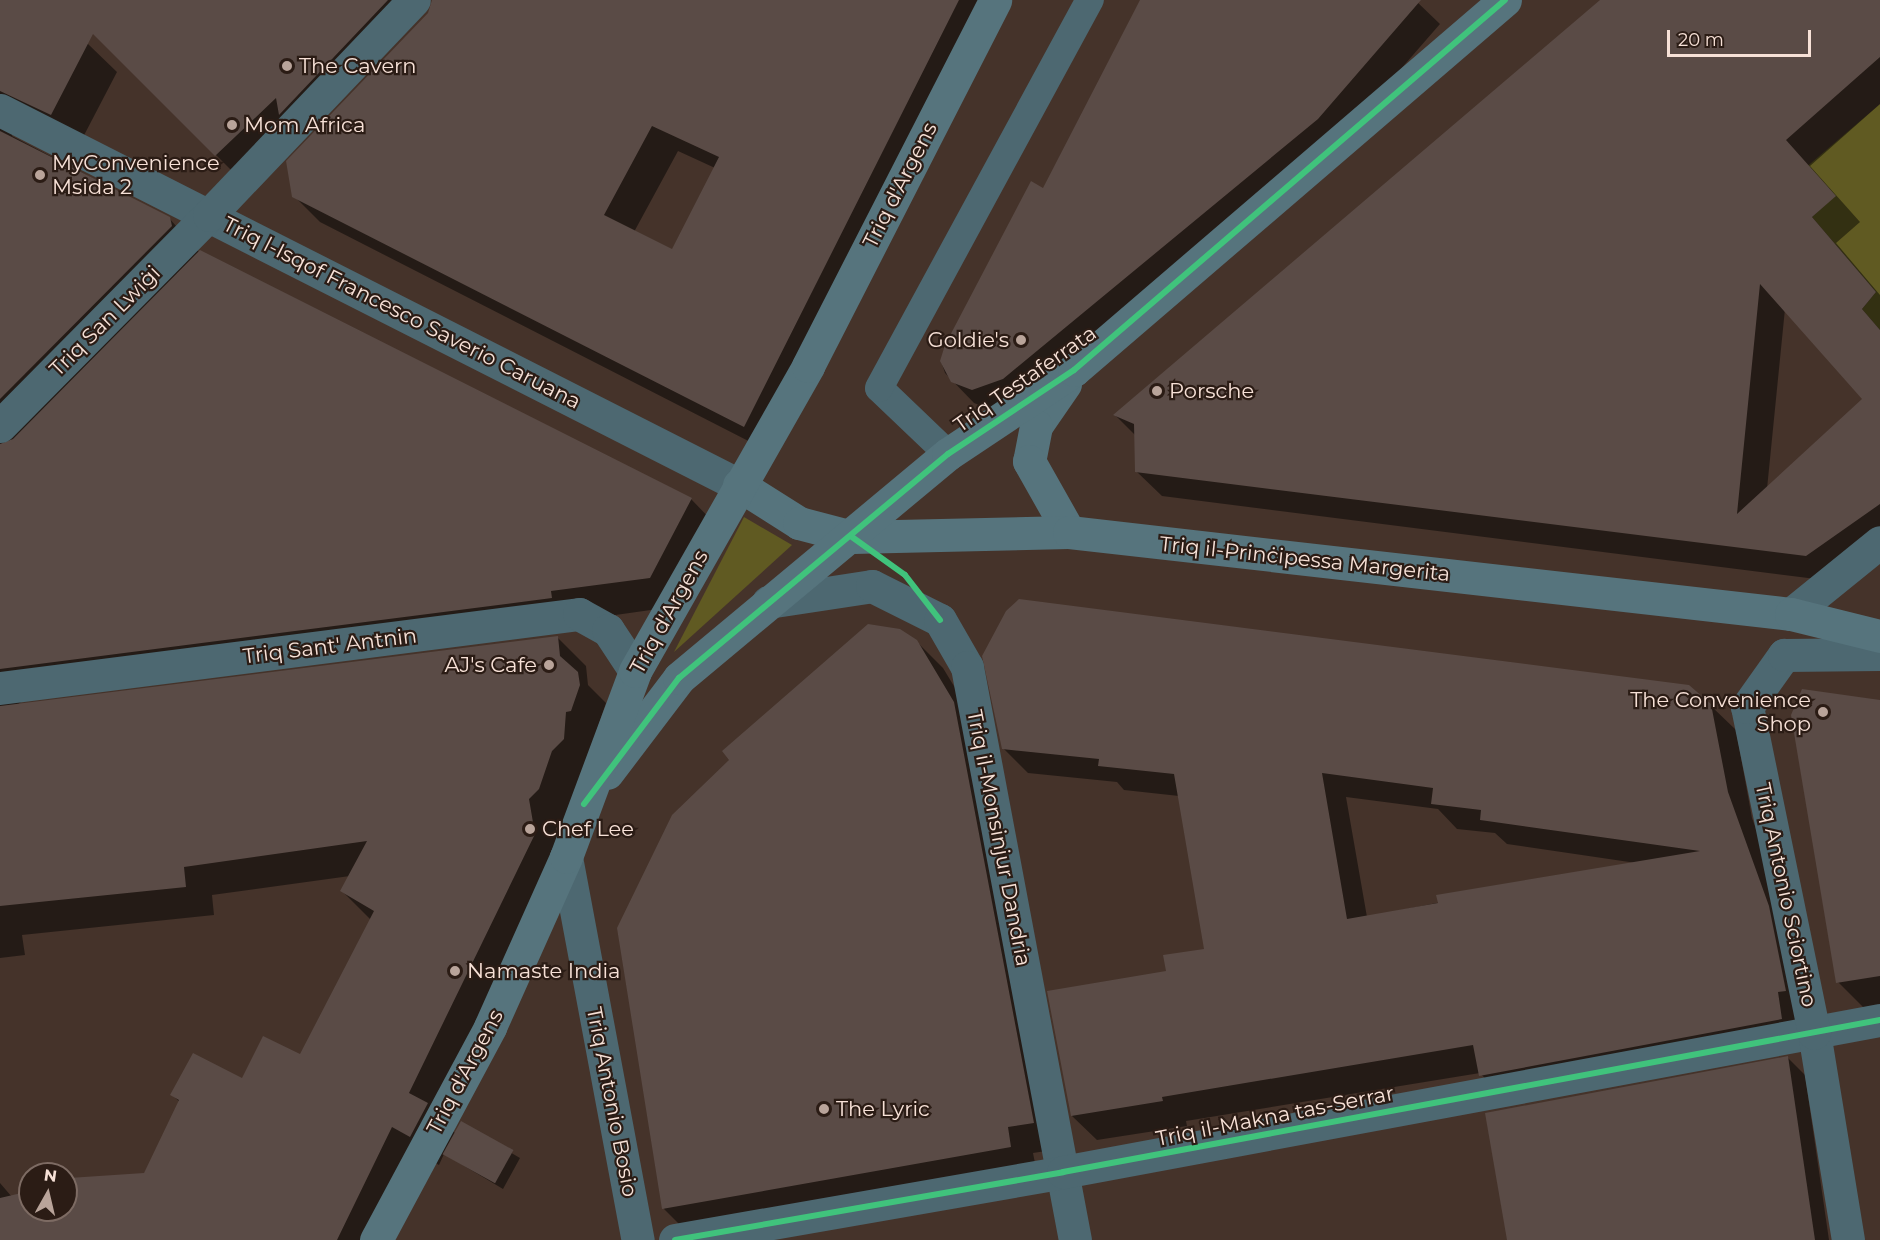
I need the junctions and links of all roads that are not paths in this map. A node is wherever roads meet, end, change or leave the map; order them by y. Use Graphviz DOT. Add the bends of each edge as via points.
graph roads {
  1 [pos="414,0"];
  2 [pos="995,0"];
  3 [pos="1090,0"];
  4 [pos="1505,0"];
  5 [pos="0,110"];
  6 [pos="209,215"];
  7 [pos="1074,370"];
  8 [pos="0,426"];
  9 [pos="948,453"];
  10 [pos="739,484"];
  11 [pos="1069,532"];
  12 [pos="852,537"];
  13 [pos="1880,542"];
  14 [pos="768,602"];
  15 [pos="1791,614"];
  16 [pos="1880,636"];
  17 [pos="1880,654"];
  18 [pos="635,671"];
  19 [pos="0,688"];
  20 [pos="584,804"];
  21 [pos="566,857"];
  22 [pos="1880,1020"];
  23 [pos="1814,1033"];
  24 [pos="1063,1172"];
  25 [pos="376,1240"];
  26 [pos="638,1240"];
  27 [pos="675,1240"];
  28 [pos="1075,1240"];
  29 [pos="1848,1240"];
  1 -- 6 [label="street, Triq San Lwiġi"];
  2 -- 10 [label="main road, Triq d'Argens" via="808,366"];
  3 -- 9 [label="lane" via="879,388"];
  4 -- 7 [label="main road, Triq Testaferrata"];
  5 -- 6 [label="street, Triq l-Isqof Francesco Saverio Caruana"];
  6 -- 8 [label="street, Triq San Lwiġi"];
  6 -- 10 [label="street, Triq l-Isqof Francesco Saverio Caruana"];
  7 -- 9 [label="main road, Triq Testaferrata"];
  7 -- 11 [label="main road, Triq Testaferrata" via="1036,426 1029,461"];
  9 -- 12 [label="main road, Triq Testaferrata"];
  10 -- 12 [label="main road, Triq il-Prinċipessa Margerita" via="799,523"];
  10 -- 18 [label="main road, Triq d'Argens"];
  11 -- 12 [label="main road, Triq il-Prinċipessa Margerita"];
  11 -- 15 [label="main road, Triq il-Prinċipessa Margerita"];
  12 -- 14 [label="main road, Triq Testaferrata"];
  13 -- 15 [label="street"];
  14 -- 20 [label="main road, Triq Testaferrata" via="680,678"];
  14 -- 24 [label="street, Triq il-Monsinjur Dandria" via="872,586 940,620 967,667"];
  15 -- 16 [label="main road, Triq il-Prinċipessa Margerita"];
  17 -- 23 [label="street, Triq Antonio Sciortino" via="1784,656 1747,707"];
  18 -- 19 [label="street, Triq Sant' Antnin" via="608,630 579,614"];
  18 -- 20 [label="main road, Triq d'Argens"];
  20 -- 21 [label="main road, Triq d'Argens"];
  21 -- 25 [label="main road, Triq d'Argens" via="490,1028"];
  21 -- 26 [label="street, Triq Antonio Bosio"];
  22 -- 23 [label="street, Triq il-Makna tas-Serrar"];
  23 -- 24 [label="street, Triq il-Makna tas-Serrar"];
  23 -- 29 [label="street, Triq Antonio Sciortino"];
  24 -- 27 [label="street, Triq il-Makna tas-Serrar"];
  24 -- 28 [label="street, Triq il-Monsinjur Dandria"];
}
